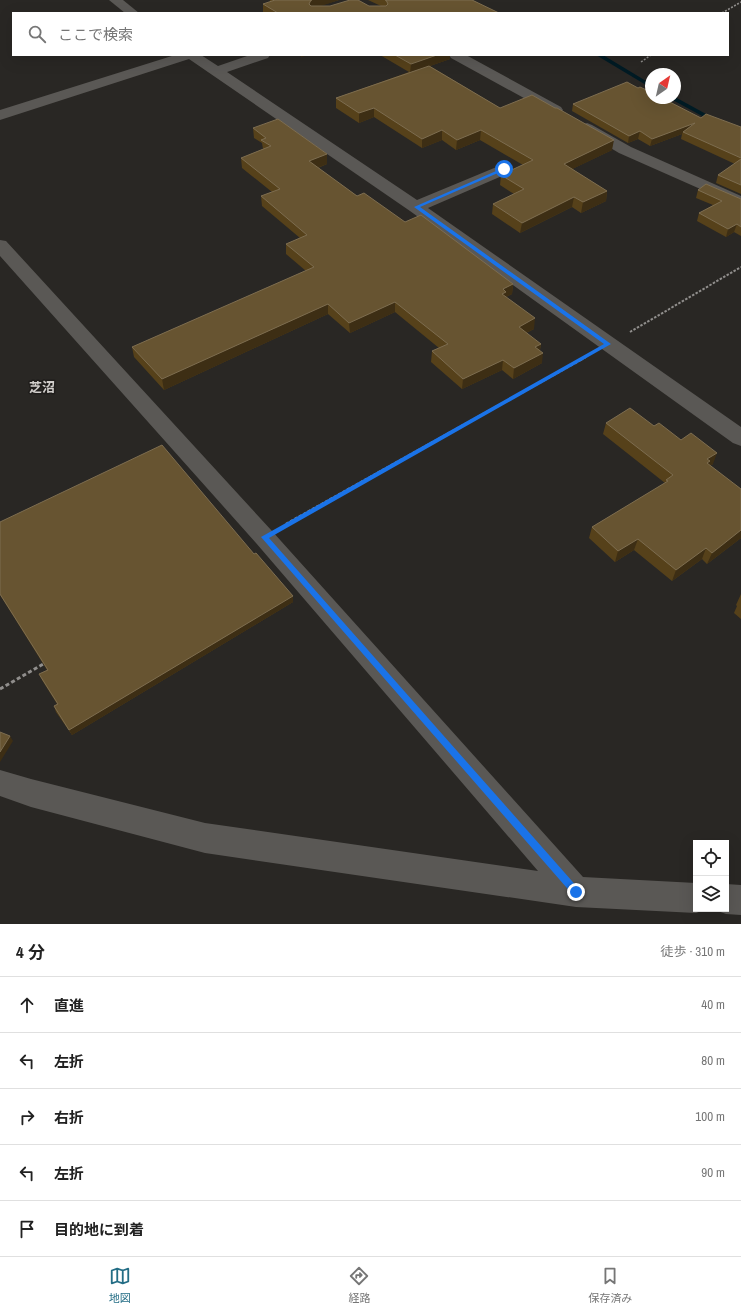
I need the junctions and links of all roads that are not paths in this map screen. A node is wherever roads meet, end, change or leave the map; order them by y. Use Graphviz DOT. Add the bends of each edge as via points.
graph roads {
  1 [pos="115,0"];
  2 [pos="132,12"];
  3 [pos="186,56"];
  4 [pos="194,56"];
  5 [pos="260,56"];
  6 [pos="458,56"];
  7 [pos="218,71"];
  8 [pos="0,116"];
  9 [pos="504,169"];
  10 [pos="741,202"];
  11 [pos="416,207"];
  12 [pos="0,245"];
  13 [pos="741,438"];
  14 [pos="0,783"];
  15 [pos="576,892"];
  16 [pos="693,898"];
  17 [pos="729,899"];
  18 [pos="741,900"];
  1 -- 2 [label="street"];
  3 -- 8 [label="street"];
  4 -- 7 [label="street"];
  5 -- 7 [label="street"];
  6 -- 10 [label="street" via="624,150"];
  7 -- 11 [label="street"];
  9 -- 11 [label="street"];
  11 -- 13 [label="street"];
  12 -- 15 [label="street" via="264,537"];
  14 -- 15 [label="street" via="205,838"];
  15 -- 16 [label="street"];
  17 -- 18 [label="street"];
}
